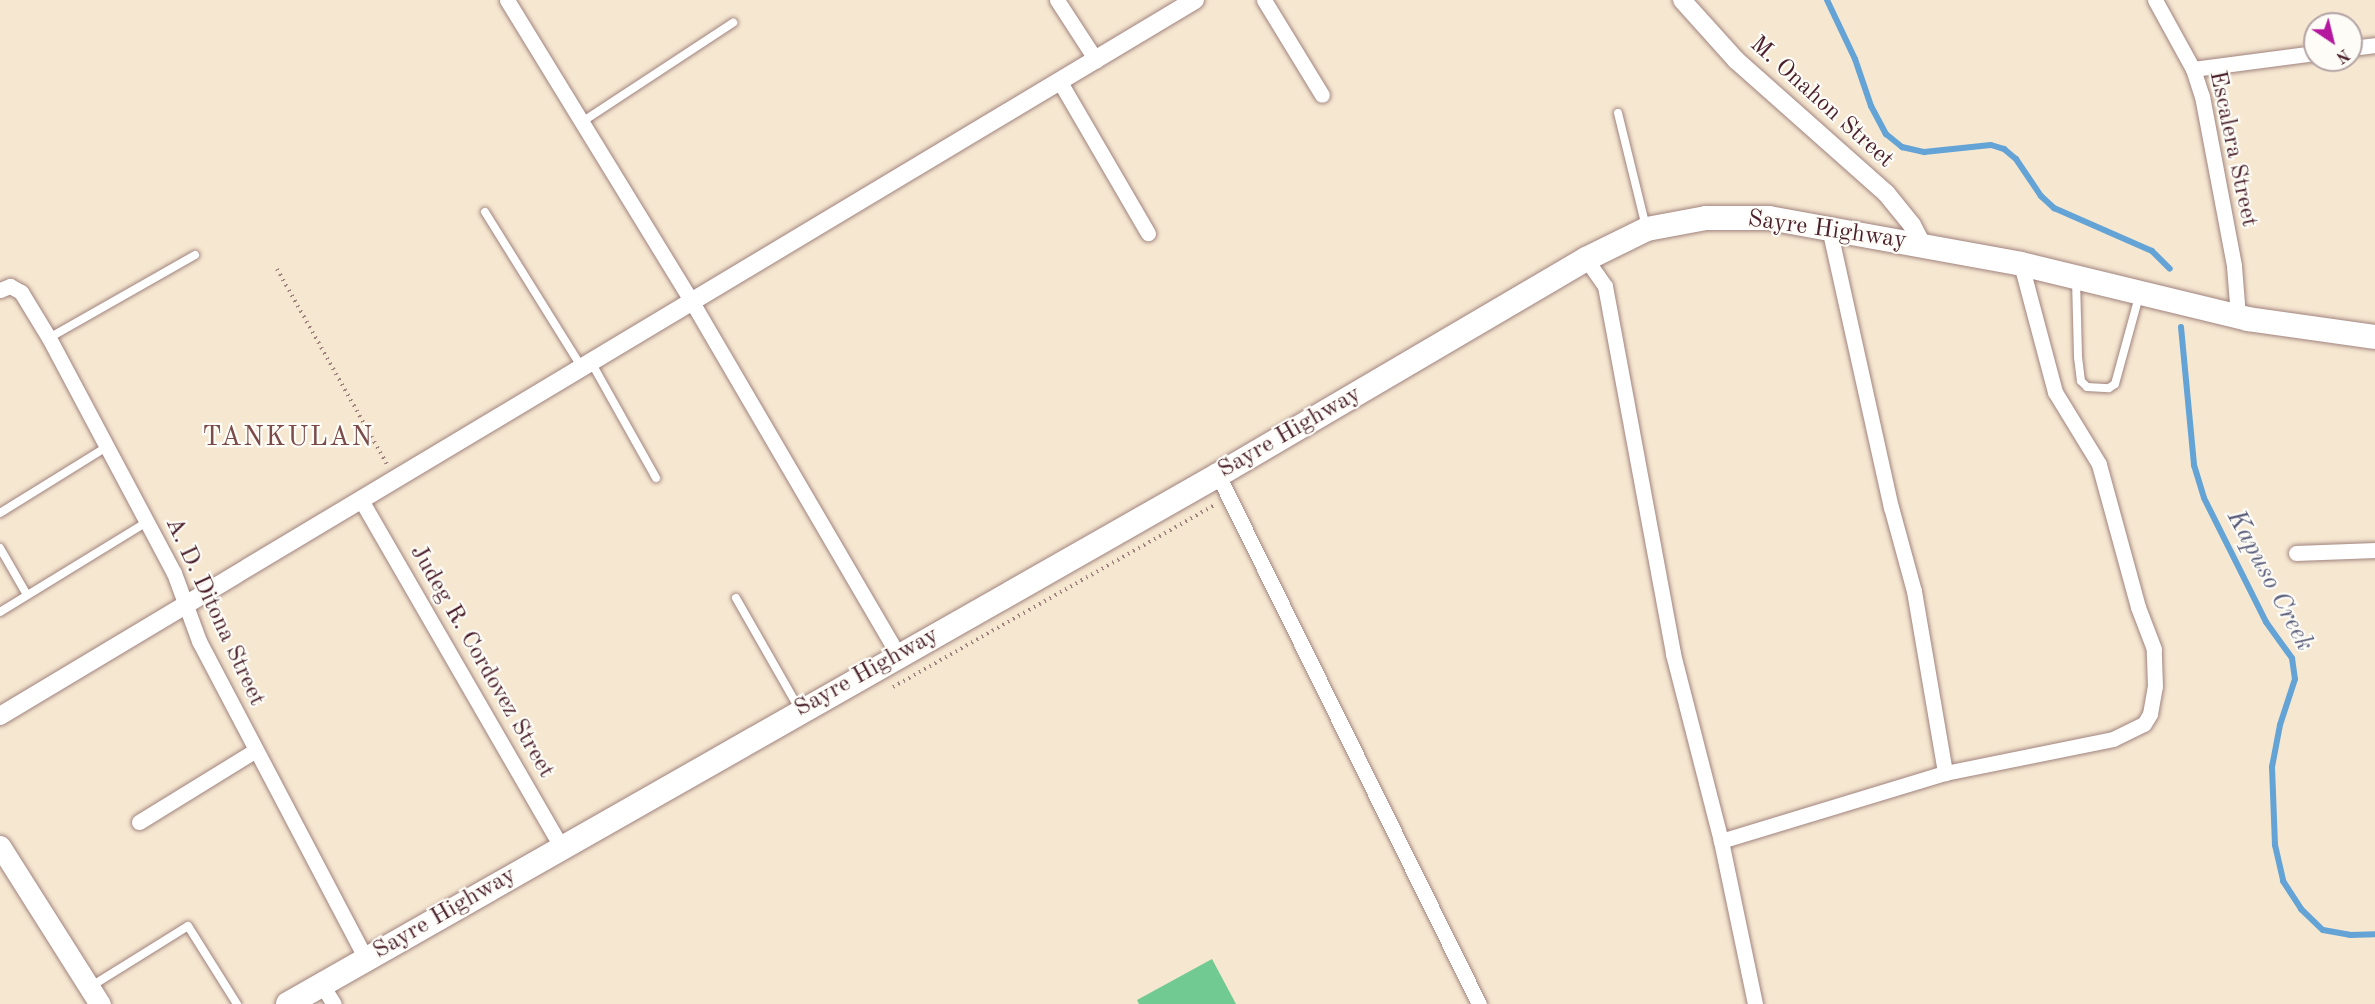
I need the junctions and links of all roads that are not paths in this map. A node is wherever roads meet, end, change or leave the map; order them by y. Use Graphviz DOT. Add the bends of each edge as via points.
graph roads {
  1 [pos="507,0"];
  2 [pos="1058,0"];
  3 [pos="1195,0"];
  4 [pos="1264,0"];
  5 [pos="1682,0"];
  6 [pos="2155,0"];
  7 [pos="733,22"];
  8 [pos="2303,55"];
  9 [pos="1096,60"];
  10 [pos="2193,69"];
  11 [pos="1060,82"];
  12 [pos="1322,95"];
  13 [pos="1618,113"];
  14 [pos="582,122"];
  15 [pos="485,212"];
  16 [pos="1829,228"];
  17 [pos="1647,229"];
  18 [pos="1148,233"];
  19 [pos="1923,246"];
  20 [pos="195,255"];
  21 [pos="1586,260"];
  22 [pos="2021,264"];
  23 [pos="2076,278"];
  24 [pos="0,290"];
  25 [pos="2139,293"];
  26 [pos="692,302"];
  27 [pos="2238,316"];
  28 [pos="2375,337"];
  29 [pos="49,338"];
  30 [pos="586,365"];
  31 [pos="108,446"];
  32 [pos="1218,475"];
  33 [pos="656,478"];
  34 [pos="361,500"];
  35 [pos="0,513"];
  36 [pos="147,522"];
  37 [pos="0,548"];
  38 [pos="2375,550"];
  39 [pos="2296,553"];
  40 [pos="27,595"];
  41 [pos="736,598"];
  42 [pos="184,605"];
  43 [pos="0,612"];
  44 [pos="899,656"];
  45 [pos="800,711"];
  46 [pos="0,716"];
  47 [pos="256,750"];
  48 [pos="1945,773"];
  49 [pos="139,822"];
  50 [pos="1721,841"];
  51 [pos="0,846"];
  52 [pos="561,847"];
  53 [pos="366,959"];
  54 [pos="328,994"];
  55 [pos="95,996"];
  56 [pos="237,1004"];
  57 [pos="288,1004"];
  58 [pos="1479,1004"];
  59 [pos="1755,1004"];
  1 -- 14 [label="street"];
  2 -- 9 [label="street"];
  3 -- 9 [label="street"];
  4 -- 12 [label="street"];
  5 -- 19 [label="street, M. Onahon Street" via="1736,60 1886,193 1906,216"];
  6 -- 10 [label="street, Escalera Street"];
  7 -- 14 [label="lane"];
  8 -- 10 [label="street"];
  9 -- 11 [label="street"];
  10 -- 27 [label="street, Escalera Street" via="2228,231"];
  11 -- 18 [label="street"];
  11 -- 26 [label="street"];
  13 -- 17 [label="lane"];
  14 -- 26 [label="street"];
  15 -- 30 [label="lane"];
  16 -- 17 [label="highway, Sayre Highway" via="1758,218 1706,218"];
  16 -- 19 [label="highway, Sayre Highway"];
  16 -- 48 [label="street" via="1891,507 1914,591"];
  17 -- 21 [label="highway, Sayre Highway"];
  19 -- 22 [label="highway, Sayre Highway"];
  20 -- 29 [label="lane"];
  21 -- 32 [label="highway, Sayre Highway"];
  21 -- 50 [label="street" via="1605,286 1673,654"];
  22 -- 23 [label="highway, Sayre Highway"];
  22 -- 48 [label="street" via="2055,392 2099,464 2138,607 2154,649 2154,702 2144,724 2113,739"];
  23 -- 25 [label="highway, Sayre Highway"];
  23 -- 25 [label="lane" via="2078,357 2082,381 2087,387 2109,388 2115,384"];
  24 -- 29 [label="street, A. D. Ditona Street" via="16,287"];
  25 -- 27 [label="highway, Sayre Highway"];
  26 -- 30 [label="street"];
  26 -- 44 [label="street"];
  27 -- 28 [label="highway, Sayre Highway"];
  29 -- 31 [label="street, A. D. Ditona Street"];
  30 -- 33 [label="lane"];
  30 -- 34 [label="street"];
  31 -- 35 [label="lane"];
  31 -- 36 [label="street, A. D. Ditona Street"];
  32 -- 44 [label="highway, Sayre Highway"];
  32 -- 58 [label="street"];
  34 -- 42 [label="street"];
  34 -- 52 [label="street, Judeg R. Cordovez Street"];
  36 -- 40 [label="lane"];
  36 -- 42 [label="street, A. D. Ditona Street" via="174,573"];
  37 -- 40 [label="lane"];
  38 -- 39 [label="street"];
  40 -- 43 [label="lane"];
  41 -- 45 [label="lane"];
  42 -- 46 [label="street"];
  42 -- 47 [label="street, A. D. Ditona Street" via="198,641"];
  44 -- 45 [label="highway, Sayre Highway"];
  45 -- 52 [label="highway, Sayre Highway"];
  47 -- 49 [label="street"];
  47 -- 53 [label="street, A. D. Ditona Street"];
  48 -- 50 [label="street"];
  50 -- 59 [label="street"];
  51 -- 55 [label="main road"];
  52 -- 53 [label="highway, Sayre Highway"];
  53 -- 54 [label="highway, Sayre Highway"];
  54 -- 57 [label="highway, Sayre Highway"];
  55 -- 56 [label="lane" via="188,926"];
}
